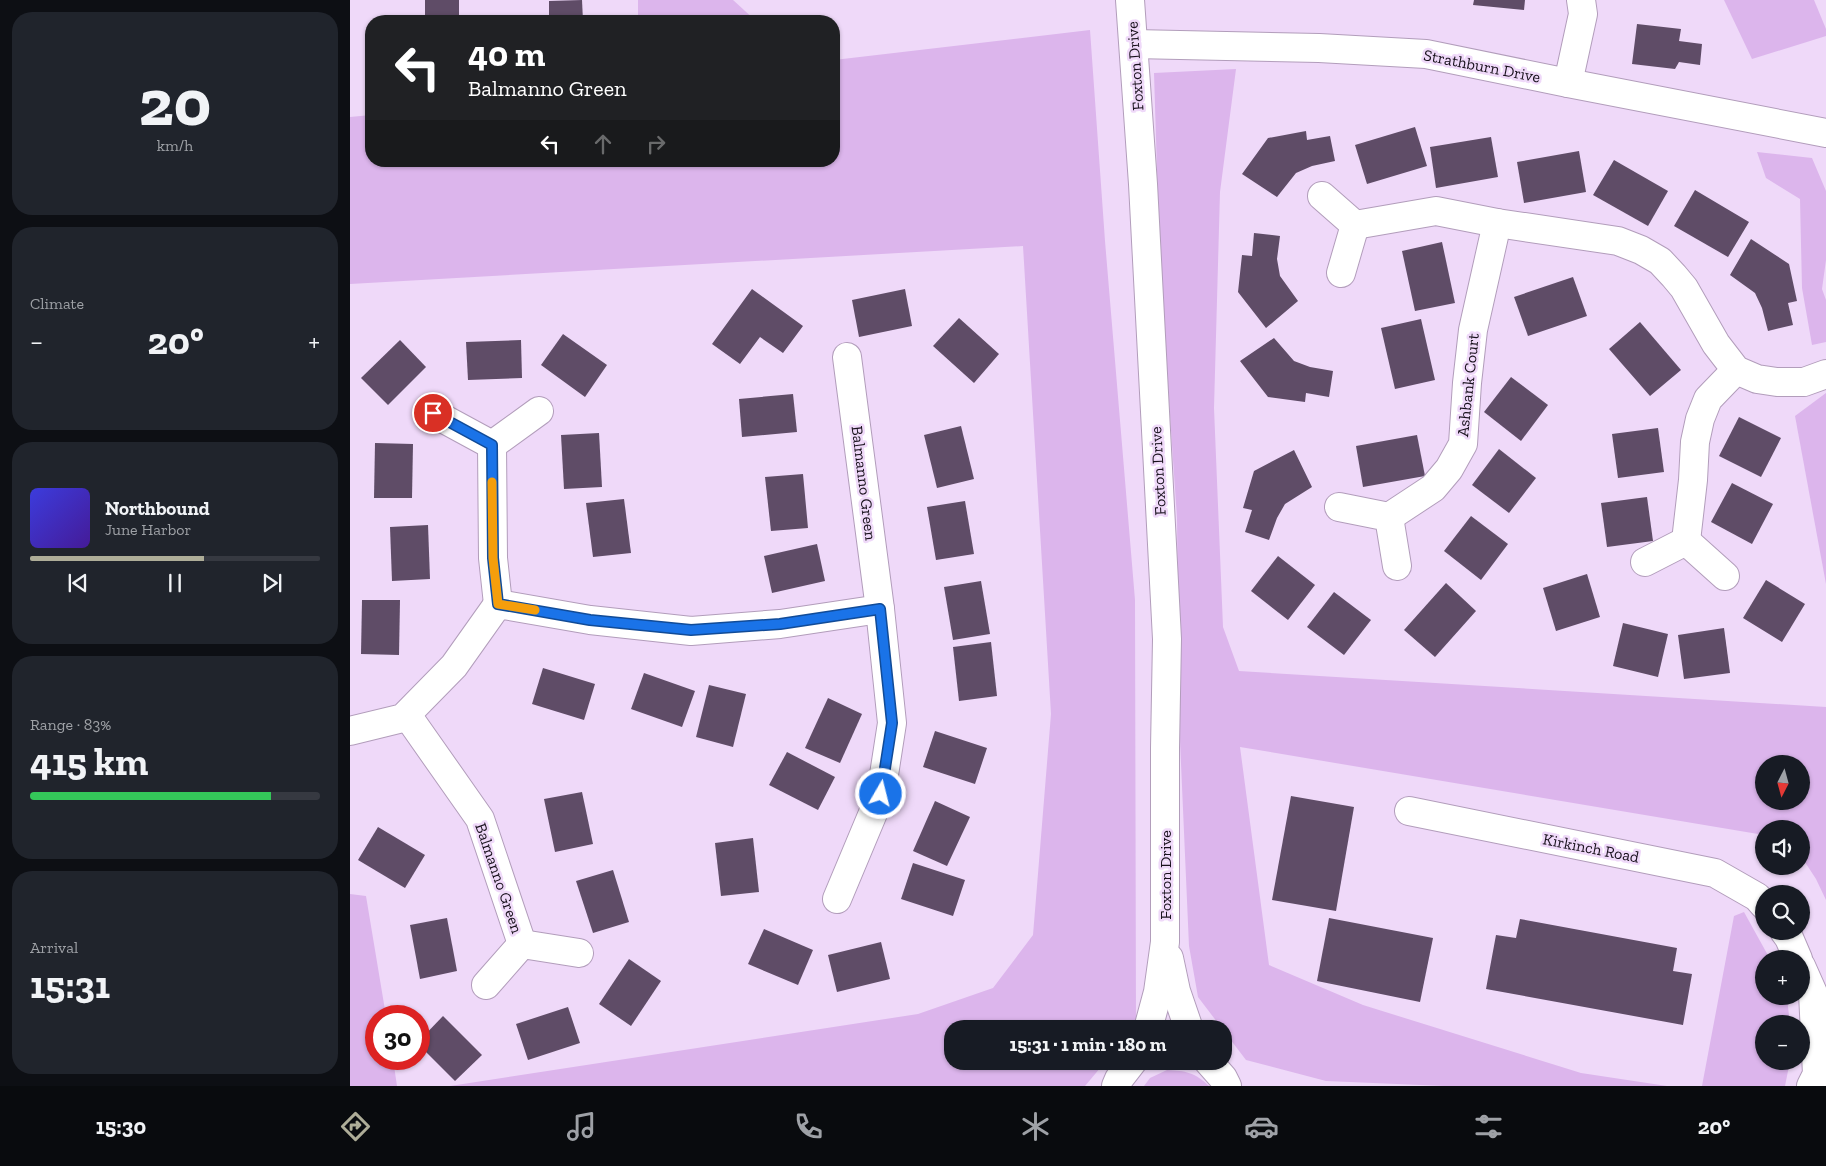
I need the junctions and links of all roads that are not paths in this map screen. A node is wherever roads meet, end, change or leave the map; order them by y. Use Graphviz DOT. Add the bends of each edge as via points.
graph roads {
  1 [pos="1130,0"];
  2 [pos="1581,0"];
  3 [pos="1134,44"];
  4 [pos="1568,83"];
  5 [pos="1826,132"];
  6 [pos="1322,196"];
  7 [pos="1497,224"];
  8 [pos="1355,225"];
  9 [pos="1341,272"];
  10 [pos="847,357"];
  11 [pos="1736,370"];
  12 [pos="1826,374"];
  13 [pos="539,411"];
  14 [pos="433,413"];
  15 [pos="492,445"];
  16 [pos="1339,507"];
  17 [pos="1389,517"];
  18 [pos="1686,541"];
  19 [pos="1645,562"];
  20 [pos="1397,566"];
  21 [pos="1725,576"];
  22 [pos="498,604"];
  23 [pos="880,609"];
  24 [pos="407,715"];
  25 [pos="350,732"];
  26 [pos="1409,812"];
  27 [pos="1755,896"];
  28 [pos="837,898"];
  29 [pos="1165,942"];
  30 [pos="522,944"];
  31 [pos="579,953"];
  32 [pos="486,986"];
  33 [pos="1810,987"];
  34 [pos="1150,1020"];
  35 [pos="1186,1020"];
  36 [pos="1811,1086"];
  1 -- 3 [label="street, Foxton Drive"];
  2 -- 4 [label="street" via="1583,14"];
  3 -- 4 [label="street, Strathburn Drive" via="1426,54"];
  3 -- 29 [label="street, Foxton Drive" via="1167,639"];
  4 -- 5 [label="street, Strathburn Drive"];
  6 -- 8 [label="street"];
  7 -- 8 [label="street" via="1436,212"];
  7 -- 11 [label="street" via="1618,241 1660,261 1684,288 1716,344"];
  7 -- 17 [label="street, Ashbank Court" via="1473,330 1463,444 1450,469 1433,488"];
  8 -- 9 [label="street"];
  10 -- 23 [label="street, Balmanno Green"];
  11 -- 12 [label="street" via="1757,379 1777,382 1804,382"];
  11 -- 18 [label="street" via="1708,399 1700,419"];
  13 -- 15 [label="street"];
  14 -- 15 [label="street"];
  15 -- 22 [label="street" via="493,558"];
  16 -- 17 [label="street"];
  17 -- 20 [label="street"];
  18 -- 19 [label="street"];
  18 -- 21 [label="street"];
  22 -- 23 [label="street" via="590,620 691,630 780,624"];
  22 -- 24 [label="street" via="454,666"];
  23 -- 28 [label="street, Balmanno Green" via="892,723 881,794"];
  24 -- 25 [label="street"];
  24 -- 30 [label="street, Balmanno Green" via="480,819"];
  26 -- 27 [label="street, Kirkinch Road" via="1715,873"];
  29 -- 34 [label="street, Foxton Drive"];
  29 -- 35 [label="street, Foxton Drive"];
  30 -- 31 [label="street, Balmanno Green"];
  30 -- 32 [label="street, Balmanno Green"];
  33 -- 36 [label="street" via="1817,1074"];
}
